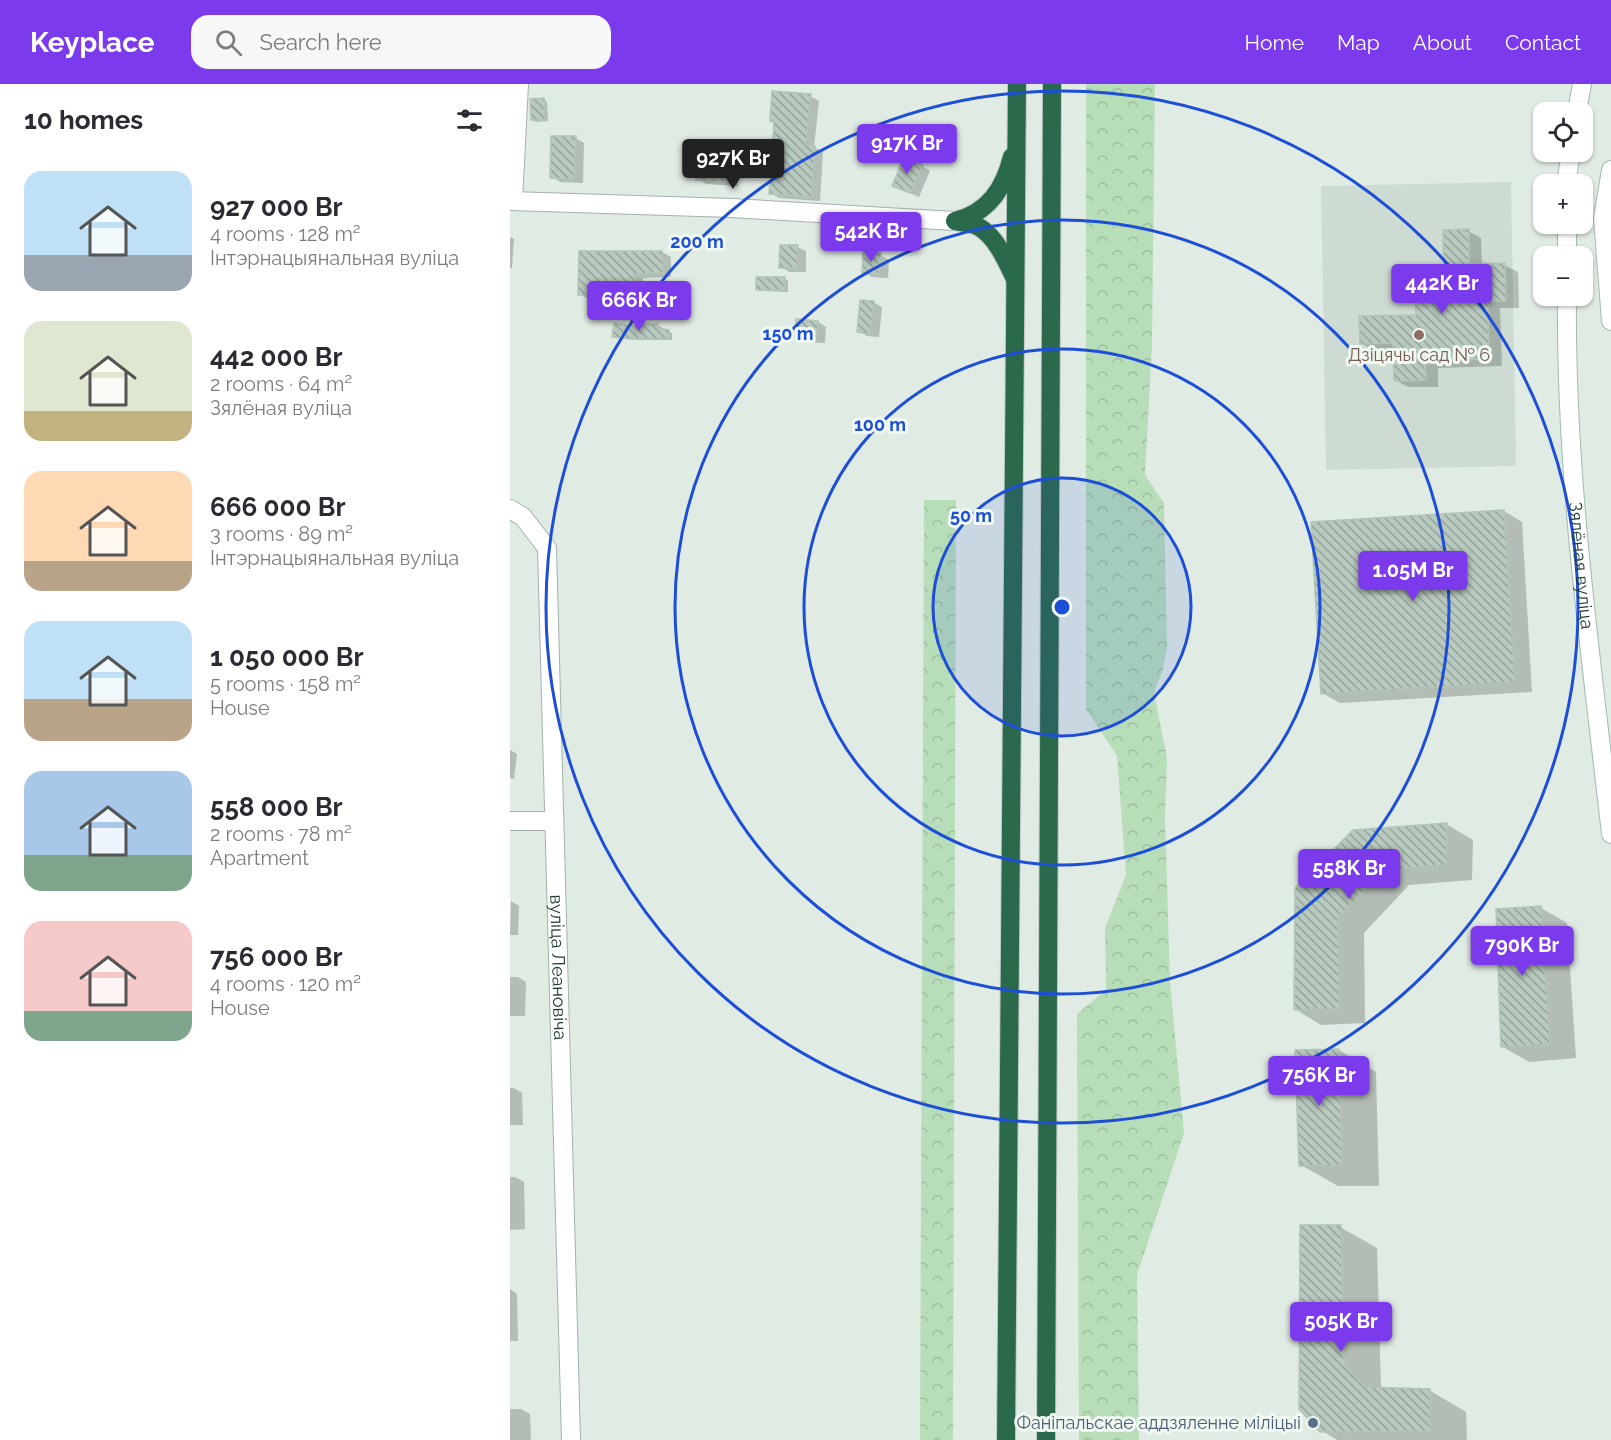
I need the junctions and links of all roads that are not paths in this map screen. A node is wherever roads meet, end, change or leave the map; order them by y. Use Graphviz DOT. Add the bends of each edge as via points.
graph roads {
  1 [pos="519,84"];
  2 [pos="1017,84"];
  3 [pos="1052,84"];
  4 [pos="1582,84"];
  5 [pos="1579,102"];
  6 [pos="1017,135"];
  7 [pos="1611,170"];
  8 [pos="511,201"];
  9 [pos="955,221"];
  10 [pos="1017,282"];
  11 [pos="1567,306"];
  12 [pos="1611,321"];
  13 [pos="510,509"];
  14 [pos="1606,749"];
  15 [pos="510,821"];
  16 [pos="554,821"];
  17 [pos="1611,834"];
  18 [pos="571,1440"];
  19 [pos="1006,1440"];
  20 [pos="1046,1440"];
  1 -- 8 [label="street"];
  2 -- 6 [label="highway"];
  3 -- 20 [label="highway"];
  4 -- 5 [label="street"];
  6 -- 9 [label="highway" via="1003,182 990,203 983,210"];
  6 -- 10 [label="highway"];
  7 -- 12 [label="street" via="1604,218"];
  8 -- 9 [label="street"];
  9 -- 10 [label="highway" via="977,225 988,234"];
  10 -- 19 [label="highway"];
  11 -- 14 [label="street, Зялёная вуліца" via="1574,502"];
  13 -- 16 [label="street, вуліца Леановіча" via="523,517 547,548"];
  14 -- 17 [label="street, Зялёная вуліца"];
  15 -- 16 [label="street"];
  16 -- 18 [label="street, вуліца Леановіча"];
}
